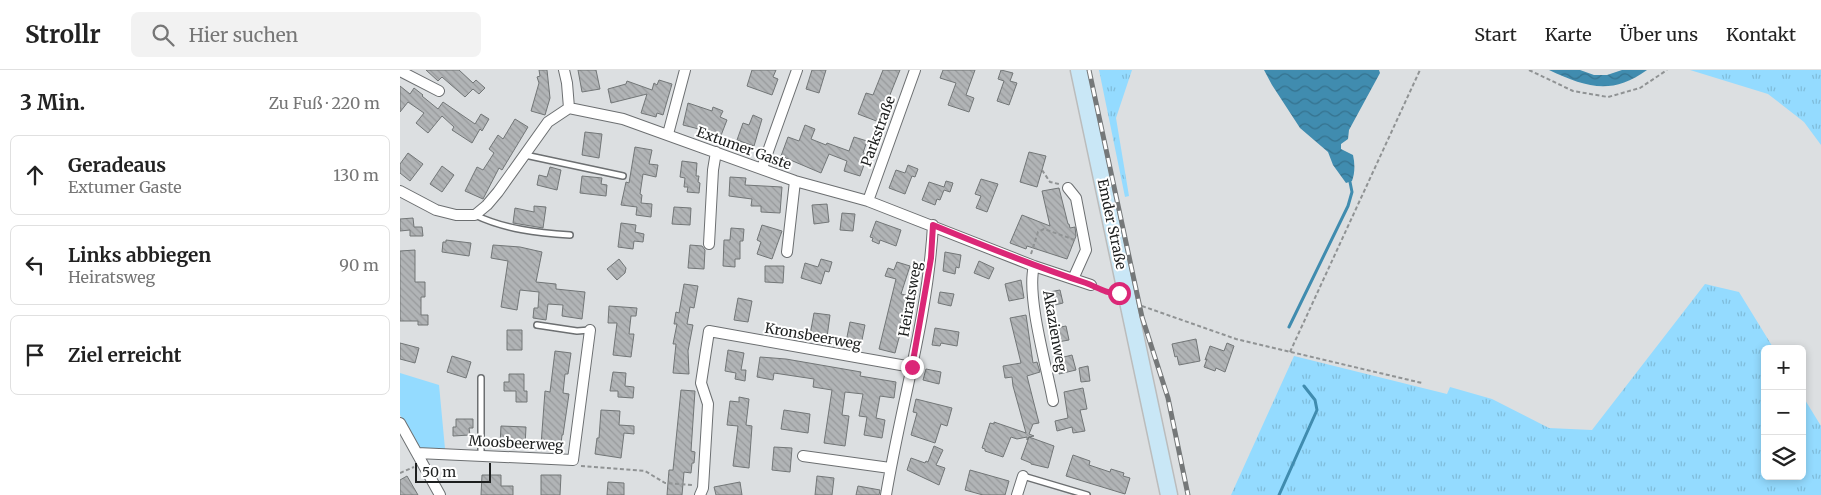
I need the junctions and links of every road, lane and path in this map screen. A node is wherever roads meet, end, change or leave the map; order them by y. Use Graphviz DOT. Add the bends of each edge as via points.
graph roads {
  1 [pos="564,70"];
  2 [pos="685,70"];
  3 [pos="797,70"];
  4 [pos="915,70"];
  5 [pos="1079,70"];
  6 [pos="1420,70"];
  7 [pos="1529,70"];
  8 [pos="1667,70"];
  9 [pos="400,71"];
  10 [pos="439,91"];
  11 [pos="569,108"];
  12 [pos="668,134"];
  13 [pos="716,152"];
  14 [pos="524,155"];
  15 [pos="762,168"];
  16 [pos="1042,170"];
  17 [pos="623,176"];
  18 [pos="795,181"];
  19 [pos="1068,188"];
  20 [pos="400,191"];
  21 [pos="868,201"];
  22 [pos="475,215"];
  23 [pos="933,225"];
  24 [pos="570,235"];
  25 [pos="1084,241"];
  26 [pos="709,244"];
  27 [pos="787,252"];
  28 [pos="1031,265"];
  29 [pos="1074,279"];
  30 [pos="1091,285"];
  31 [pos="1119,293"];
  32 [pos="1130,307"];
  33 [pos="537,326"];
  34 [pos="590,330"];
  35 [pos="1290,352"];
  36 [pos="912,367"];
  37 [pos="481,378"];
  38 [pos="1422,383"];
  39 [pos="1053,401"];
  40 [pos="400,423"];
  41 [pos="417,453"];
  42 [pos="481,454"];
  43 [pos="803,456"];
  44 [pos="573,460"];
  45 [pos="423,464"];
  46 [pos="890,468"];
  47 [pos="400,473"];
  48 [pos="1023,476"];
  49 [pos="702,491"];
  50 [pos="440,495"];
  51 [pos="886,495"];
  52 [pos="1017,495"];
  53 [pos="1087,495"];
  54 [pos="1169,495"];
  1 -- 11 [label="street"];
  2 -- 12 [label="street"];
  3 -- 15 [label="street"];
  4 -- 21 [label="street, Parkstraße"];
  5 -- 32 [label="main road, Emder Straße"];
  6 -- 35 [label="path"];
  7 -- 8 [label="path" via="1573,91 1608,97 1640,88"];
  9 -- 10 [label="street"];
  11 -- 12 [label="street, Extumer Gaste" via="623,119"];
  11 -- 14 [label="street" via="548,122"];
  12 -- 13 [label="street, Extumer Gaste"];
  13 -- 15 [label="street, Extumer Gaste"];
  13 -- 26 [label="street" via="712,170"];
  14 -- 17 [label="lane"];
  14 -- 22 [label="street" via="498,192"];
  15 -- 18 [label="street, Extumer Gaste"];
  16 -- 19 [label="path" via="1050,182"];
  18 -- 21 [label="street, Extumer Gaste"];
  18 -- 27 [label="street"];
  19 -- 25 [label="street" via="1076,198"];
  20 -- 22 [label="street" via="436,210"];
  21 -- 23 [label="street, Extumer Gaste"];
  22 -- 24 [label="lane" via="490,222 538,233"];
  23 -- 28 [label="street, Extumer Gaste"];
  23 -- 36 [label="street, Heiratsweg" via="931,258"];
  25 -- 28 [label="path" via="1044,229 1038,232"];
  25 -- 29 [label="street" via="1086,250"];
  28 -- 29 [label="street, Extumer Gaste"];
  28 -- 39 [label="street, Akazienweg" via="1036,314"];
  29 -- 30 [label="street, Extumer Gaste"];
  30 -- 31 [label="path" via="1112,294"];
  32 -- 35 [label="path" via="1139,305 1236,339"];
  32 -- 54 [label="main road, Emder Straße"];
  33 -- 34 [label="lane"];
  34 -- 44 [label="street, Moosbeerweg"];
  35 -- 38 [label="path"];
  36 -- 46 [label="street, Heiratsweg"];
  36 -- 49 [label="street, Kronsbeerweg" via="709,331 701,383 708,404"];
  37 -- 42 [label="lane"];
  40 -- 41 [label="street"];
  41 -- 42 [label="street, Moosbeerweg"];
  41 -- 45 [label="street"];
  42 -- 44 [label="street, Moosbeerweg"];
  43 -- 46 [label="street"];
  44 -- 49 [label="path" via="582,466 646,471 666,483 697,485"];
  45 -- 47 [label="path"];
  45 -- 50 [label="street"];
  46 -- 51 [label="street, Heiratsweg"];
  48 -- 52 [label="street"];
  48 -- 53 [label="lane"];
}
